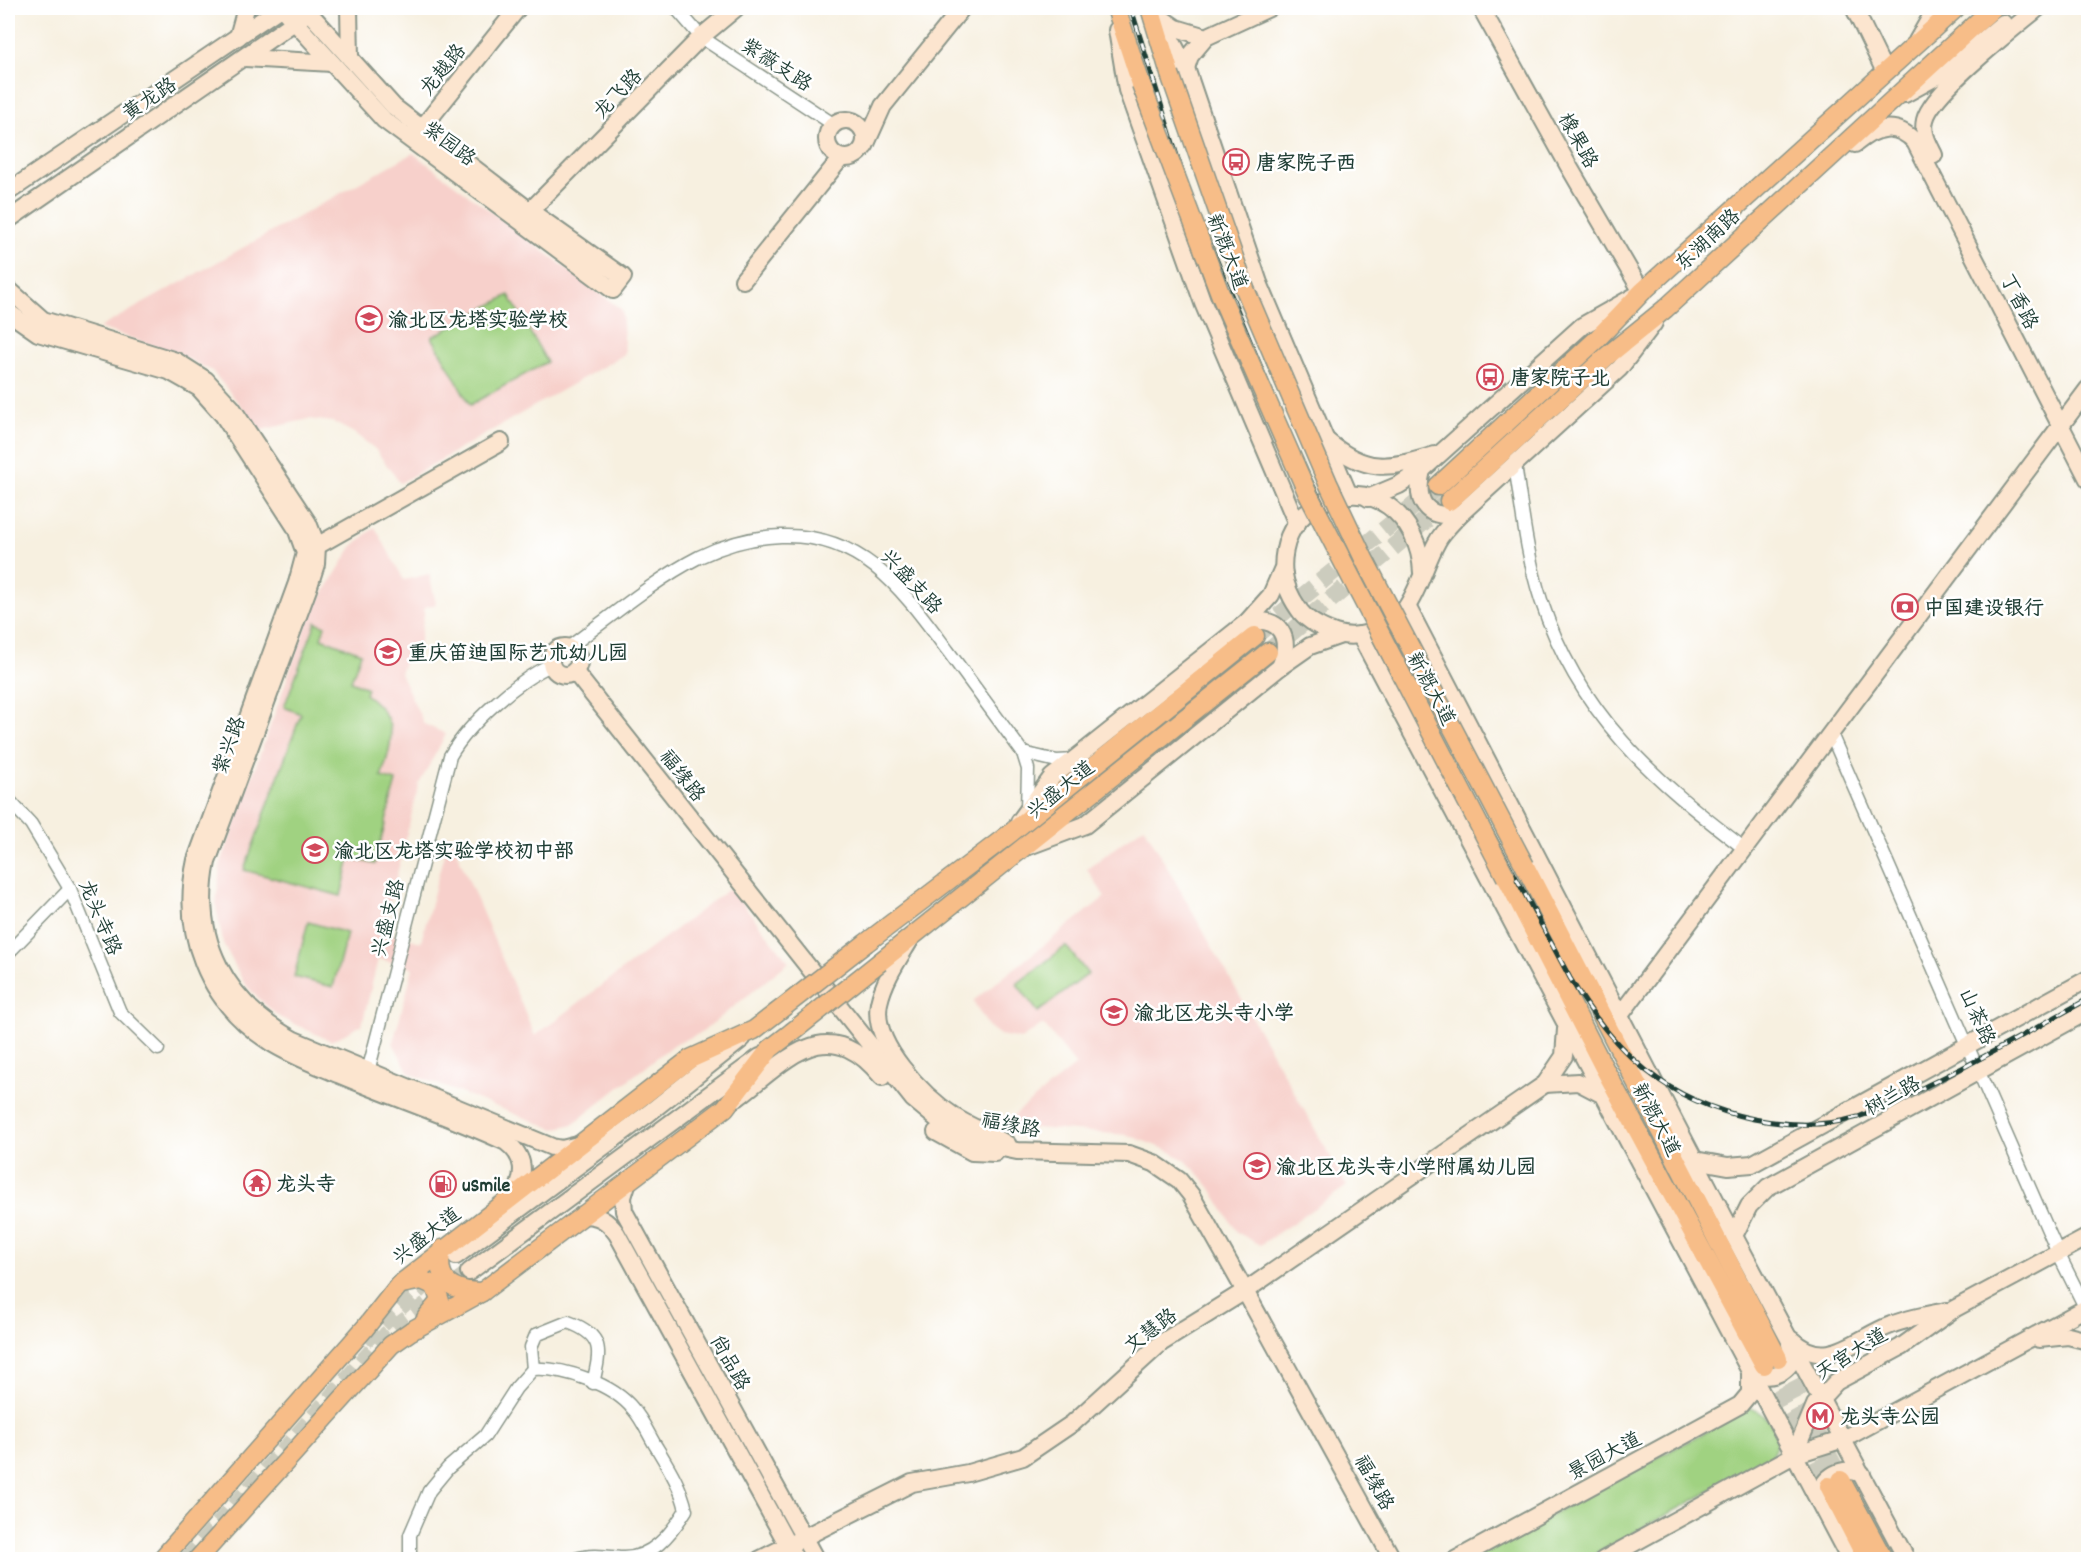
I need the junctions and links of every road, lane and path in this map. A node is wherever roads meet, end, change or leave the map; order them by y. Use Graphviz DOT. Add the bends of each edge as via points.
graph roads {
  1 [pos="246,8"];
  2 [pos="281,8"];
  3 [pos="349,8"];
  4 [pos="518,8"];
  5 [pos="676,8"];
  6 [pos="736,8"];
  7 [pos="962,8"];
  8 [pos="1115,8"];
  9 [pos="1269,8"];
  10 [pos="1481,8"];
  11 [pos="1854,8"];
  12 [pos="1936,8"];
  13 [pos="1956,8"];
  14 [pos="1993,8"];
  15 [pos="2020,8"];
  16 [pos="2038,8"];
  17 [pos="1154,10"];
  18 [pos="305,12"];
  19 [pos="2004,29"];
  20 [pos="238,37"];
  21 [pos="701,37"];
  22 [pos="1206,37"];
  23 [pos="1915,45"];
  24 [pos="1983,48"];
  25 [pos="245,58"];
  26 [pos="350,58"];
  27 [pos="332,63"];
  28 [pos="1968,69"];
  29 [pos="1178,71"];
  30 [pos="1885,72"];
  31 [pos="1945,72"];
  32 [pos="1889,104"];
  33 [pos="883,106"];
  34 [pos="851,120"];
  35 [pos="833,124"];
  36 [pos="422,128"];
  37 [pos="1920,140"];
  38 [pos="865,146"];
  39 [pos="841,158"];
  40 [pos="8,192"];
  41 [pos="1785,198"];
  42 [pos="530,211"];
  43 [pos="8,220"];
  44 [pos="743,280"];
  45 [pos="8,289"];
  46 [pos="1642,292"];
  47 [pos="1665,309"];
  48 [pos="8,312"];
  49 [pos="2088,389"];
  50 [pos="2065,421"];
  51 [pos="1323,437"];
  52 [pos="501,442"];
  53 [pos="1439,454"];
  54 [pos="2088,454"];
  55 [pos="1268,461"];
  56 [pos="1515,465"];
  57 [pos="1422,470"];
  58 [pos="2088,479"];
  59 [pos="1438,486"];
  60 [pos="1349,495"];
  61 [pos="1368,498"];
  62 [pos="1455,507"];
  63 [pos="1297,524"];
  64 [pos="311,549"];
  65 [pos="1282,570"];
  66 [pos="1422,573"];
  67 [pos="1408,608"];
  68 [pos="1251,629"];
  69 [pos="1341,635"];
  70 [pos="1360,635"];
  71 [pos="568,648"];
  72 [pos="1268,652"];
  73 [pos="552,664"];
  74 [pos="1280,667"];
  75 [pos="574,671"];
  76 [pos="1442,672"];
  77 [pos="1394,700"];
  78 [pos="1831,734"];
  79 [pos="1023,753"];
  80 [pos="1074,760"];
  81 [pos="8,799"];
  82 [pos="1027,812"];
  83 [pos="1012,832"];
  84 [pos="1022,848"];
  85 [pos="1745,849"];
  86 [pos="70,889"];
  87 [pos="911,937"];
  88 [pos="8,953"];
  89 [pos="2088,979"];
  90 [pos="2088,1011"];
  91 [pos="1621,1014"];
  92 [pos="1566,1028"];
  93 [pos="754,1030"];
  94 [pos="1969,1045"];
  95 [pos="158,1049"];
  96 [pos="770,1049"];
  97 [pos="1980,1071"];
  98 [pos="366,1078"];
  99 [pos="1545,1084"];
  100 [pos="1601,1094"];
  101 [pos="724,1108"];
  102 [pos="583,1143"];
  103 [pos="1017,1151"];
  104 [pos="1695,1160"];
  105 [pos="628,1181"];
  106 [pos="515,1196"];
  107 [pos="582,1215"];
  108 [pos="1734,1236"];
  109 [pos="2088,1237"];
  110 [pos="449,1252"];
  111 [pos="2058,1253"];
  112 [pos="469,1272"];
  113 [pos="399,1285"];
  114 [pos="1245,1291"];
  115 [pos="482,1292"];
  116 [pos="1954,1309"];
  117 [pos="2088,1310"];
  118 [pos="411,1331"];
  119 [pos="1787,1335"];
  120 [pos="2088,1341"];
  121 [pos="2024,1342"];
  122 [pos="1764,1365"];
  123 [pos="533,1369"];
  124 [pos="593,1383"];
  125 [pos="1821,1396"];
  126 [pos="1844,1439"];
  127 [pos="1794,1455"];
  128 [pos="1862,1473"];
  129 [pos="1829,1488"];
  130 [pos="795,1540"];
  131 [pos="649,1556"];
  132 [pos="161,1560"];
  133 [pos="197,1560"];
  134 [pos="410,1560"];
  135 [pos="573,1560"];
  136 [pos="759,1560"];
  137 [pos="796,1560"];
  138 [pos="816,1560"];
  139 [pos="1393,1560"];
  140 [pos="1455,1560"];
  141 [pos="1603,1560"];
  142 [pos="1850,1560"];
  143 [pos="1868,1560"];
  144 [pos="1884,1560"];
  145 [pos="1907,1560"];
  1 -- 20 [label="street"];
  2 -- 18 [label="street, 紫园路"];
  2 -- 20 [label="street, 黄龙路"];
  3 -- 26 [label="street"];
  4 -- 36 [label="street, 龙越路"];
  5 -- 21 [label="street, 紫薇支路"];
  6 -- 21 [label="street, 龙飞路"];
  7 -- 33 [label="street"];
  8 -- 55 [label="street, 新溉大道" via="1127,90 1203,303"];
  8 -- 122 [label="main road, 新溉大道, bridge" via="1221,296 1307,492 1603,1066"];
  9 -- 22 [label="street"];
  10 -- 46 [label="street, 橡果路"];
  11 -- 30 [label="street"];
  12 -- 23 [label="street"];
  13 -- 23 [label="main road, 东湖南路"];
  14 -- 32 [label="main road, 东湖南路"];
  15 -- 19 [label="street"];
  16 -- 19 [label="street"];
  17 -- 22 [label="street" via="1176,28"];
  17 -- 29 [label="main road, 新溉大道"];
  18 -- 25 [label="street, 黄龙路"];
  18 -- 26 [label="street, 紫园路"];
  18 -- 27 [label="street, 紫园路"];
  19 -- 24 [label="street"];
  19 -- 28 [label="street"];
  19 -- 31 [label="street"];
  20 -- 40 [label="street, 黄龙路"];
  21 -- 35 [label="street, 紫薇支路"];
  21 -- 42 [label="street, 龙飞路"];
  22 -- 29 [label="street"];
  23 -- 30 [label="main road, 东湖南路"];
  24 -- 28 [label="street"];
  24 -- 31 [label="street"];
  25 -- 27 [label="street"];
  25 -- 43 [label="street, 黄龙路"];
  26 -- 36 [label="street, 紫园路" via="394,107"];
  27 -- 42 [label="street, 紫园路" via="384,120 618,283"];
  28 -- 37 [label="street" via="1929,109"];
  29 -- 51 [label="street, 新溉大道"];
  29 -- 122 [label="main road, 新溉大道, bridge" via="1245,289 1328,483 1526,866"];
  30 -- 46 [label="main road, 东湖南路"];
  31 -- 32 [label="street"];
  32 -- 41 [label="main road, 东湖南路"];
  33 -- 34 [label="street"];
  33 -- 38 [label="street"];
  34 -- 35 [label="street"];
  34 -- 38 [label="street" via="865,133"];
  35 -- 39 [label="street" via="827,142"];
  36 -- 42 [label="street, 紫园路"];
  37 -- 41 [label="street" via="1893,128 1870,132 1816,179"];
  37 -- 50 [label="street, 丁香路"];
  38 -- 39 [label="street" via="857,156"];
  39 -- 44 [label="street"];
  41 -- 47 [label="main road, 东湖南路"];
  45 -- 64 [label="street" via="43,320 176,361 206,380 232,408 308,523"];
  46 -- 53 [label="street" via="1582,326"];
  46 -- 59 [label="main road, 东湖南路" via="1596,340"];
  47 -- 56 [label="street" via="1620,368"];
  47 -- 62 [label="main road, 东湖南路" via="1607,356"];
  48 -- 64 [label="street, 紫兴路" via="38,333 169,371 199,388 223,415"];
  49 -- 50 [label="street"];
  50 -- 54 [label="street, 丁香路"];
  50 -- 58 [label="street, 丁香路"];
  50 -- 78 [label="street"];
  51 -- 53 [label="street" via="1347,457 1374,466 1402,465"];
  51 -- 55 [label="street" via="1320,452 1312,463 1294,470"];
  51 -- 60 [label="street, 新溉大道"];
  52 -- 64 [label="street"];
  53 -- 57 [label="street"];
  55 -- 63 [label="street, 新溉大道"];
  56 -- 62 [label="street"];
  56 -- 85 [label="street" via="1541,599 1565,657 1587,696 1642,766"];
  57 -- 61 [label="street"];
  57 -- 62 [label="street" via="1418,486 1430,513 1446,516"];
  60 -- 61 [label="street"];
  60 -- 63 [label="street" via="1326,500"];
  61 -- 66 [label="street" via="1387,505 1403,518 1421,554"];
  62 -- 66 [label="street"];
  63 -- 65 [label="street" via="1284,550"];
  64 -- 98 [label="street, 紫兴路" via="316,564 308,589 207,862 204,915 223,976 247,1007 276,1030"];
  65 -- 68 [label="street"];
  65 -- 69 [label="street" via="1288,593 1300,613 1319,627"];
  66 -- 67 [label="street"];
  67 -- 70 [label="street" via="1378,631"];
  67 -- 76 [label="street, 新溉大道"];
  68 -- 74 [label="street" via="1261,619 1275,624 1284,636 1286,652"];
  68 -- 80 [label="street"];
  68 -- 83 [label="main road, 兴盛大道"];
  69 -- 70 [label="street"];
  69 -- 74 [label="street" via="1310,646"];
  70 -- 77 [label="street, 新溉大道"];
  71 -- 73 [label="street" via="554,653"];
  71 -- 75 [label="street, 福缘路" via="579,659"];
  71 -- 79 [label="street, 兴盛支路" via="677,570 719,548 753,538 820,538 868,560 913,603"];
  72 -- 84 [label="main road, 兴盛大道"];
  73 -- 75 [label="street" via="563,675"];
  73 -- 98 [label="street, 兴盛支路" via="486,712 450,756"];
  74 -- 84 [label="street" via="1086,825"];
  75 -- 103 [label="street, 福缘路" via="913,1099 948,1128 982,1144"];
  76 -- 77 [label="street" via="1427,663 1413,662 1399,670 1392,684"];
  76 -- 91 [label="street, 新溉大道"];
  77 -- 92 [label="street, 新溉大道"];
  78 -- 85 [label="street"];
  78 -- 94 [label="street, 山茶路"];
  79 -- 80 [label="street" via="1047,760"];
  79 -- 82 [label="street" via="1028,768"];
  80 -- 82 [label="street" via="1052,777"];
  81 -- 86 [label="street, 龙头寺路" via="31,824"];
  82 -- 83 [label="street"];
  83 -- 93 [label="main road, 兴盛大道, bridge"];
  84 -- 87 [label="main road, 兴盛大道"];
  85 -- 91 [label="street"];
  86 -- 88 [label="street"];
  86 -- 95 [label="street, 龙头寺路" via="120,1012"];
  87 -- 96 [label="main road, 兴盛大道, bridge"];
  87 -- 103 [label="street" via="879,1003 879,1026 887,1046 922,1090 955,1117"];
  89 -- 94 [label="street"];
  90 -- 97 [label="street, 树兰路"];
  91 -- 104 [label="street, 新溉大道"];
  92 -- 99 [label="street" via="1564,1056"];
  92 -- 100 [label="street, 新溉大道"];
  93 -- 102 [label="main road, 兴盛大道" via="690,1059"];
  93 -- 110 [label="street" via="649,1113"];
  94 -- 97 [label="street, 山茶路"];
  94 -- 104 [label="street" via="1752,1164 1728,1166"];
  96 -- 101 [label="main road"];
  96 -- 112 [label="street"];
  97 -- 108 [label="street, 树兰路" via="1768,1187 1749,1206"];
  97 -- 111 [label="street, 山茶路"];
  98 -- 102 [label="street, 紫兴路" via="552,1147 562,1149"];
  98 -- 106 [label="street, 紫兴路" via="514,1149 523,1171"];
  99 -- 100 [label="street" via="1578,1082"];
  99 -- 114 [label="street, 文慧路"];
  100 -- 122 [label="street, 新溉大道"];
  101 -- 103 [label="street" via="800,1050 826,1042 851,1048 870,1063 907,1108 941,1136 972,1152"];
  101 -- 105 [label="main road"];
  102 -- 106 [label="main road, 兴盛大道"];
  103 -- 114 [label="street, 福缘路" via="1111,1152 1154,1162 1179,1180 1191,1195"];
  104 -- 108 [label="street, 新溉大道"];
  105 -- 107 [label="main road"];
  105 -- 130 [label="street, 尚品路" via="624,1211"];
  106 -- 110 [label="main road, 兴盛大道"];
  107 -- 115 [label="main road"];
  107 -- 130 [label="street, 尚品路" via="608,1221 617,1234"];
  108 -- 119 [label="street, 新溉大道"];
  109 -- 111 [label="street, 天宫大道"];
  110 -- 113 [label="main road, 兴盛大道"];
  110 -- 115 [label="main road" via="441,1272 447,1281 465,1292"];
  111 -- 116 [label="street, 天宫大道"];
  111 -- 117 [label="street, 山茶路"];
  113 -- 118 [label="main road" via="422,1280 435,1286 439,1293 436,1309"];
  113 -- 132 [label="main road, 兴盛大道" via="365,1329"];
  114 -- 130 [label="street, 文慧路" via="1161,1343 1073,1423 1023,1457 968,1473 912,1483"];
  114 -- 139 [label="street, 福缘路"];
  115 -- 118 [label="main road"];
  116 -- 119 [label="street" via="1891,1325 1829,1354 1809,1352"];
  116 -- 125 [label="street, 天宫大道" via="1901,1347 1836,1382"];
  117 -- 121 [label="street"];
  118 -- 133 [label="main road" via="374,1362"];
  119 -- 122 [label="street" via="1793,1360 1787,1370 1763,1377"];
  119 -- 125 [label="street, 新溉大道"];
  120 -- 121 [label="street" via="2060,1336"];
  121 -- 126 [label="street"];
  122 -- 127 [label="street, 新溉大道"];
  122 -- 140 [label="street, 景园大道" via="1740,1406"];
  123 -- 124 [label="street" via="552,1368"];
  123 -- 124 [label="street" via="531,1347 536,1335 568,1322 583,1327 597,1341 601,1353"];
  123 -- 134 [label="street" via="485,1436 448,1468 429,1491 410,1534"];
  124 -- 131 [label="street" via="615,1393 633,1408 683,1495 686,1510"];
  125 -- 126 [label="street, 新溉大道"];
  125 -- 127 [label="street, 天宫大道"];
  126 -- 127 [label="street"];
  126 -- 128 [label="street, 新溉大道"];
  127 -- 129 [label="street, 新溉大道"];
  127 -- 141 [label="street"];
  128 -- 129 [label="street" via="1842,1470 1828,1477 1821,1487"];
  128 -- 145 [label="street, 新溉大道"];
  129 -- 142 [label="street, 新溉大道"];
  129 -- 143 [label="main road, 新溉大道"];
  129 -- 144 [label="main road, 新溉大道"];
  130 -- 136 [label="street, 文慧路"];
  130 -- 137 [label="street, 尚品路"];
  130 -- 138 [label="street, 尚品路"];
  131 -- 135 [label="street" via="589,1555"];
}
